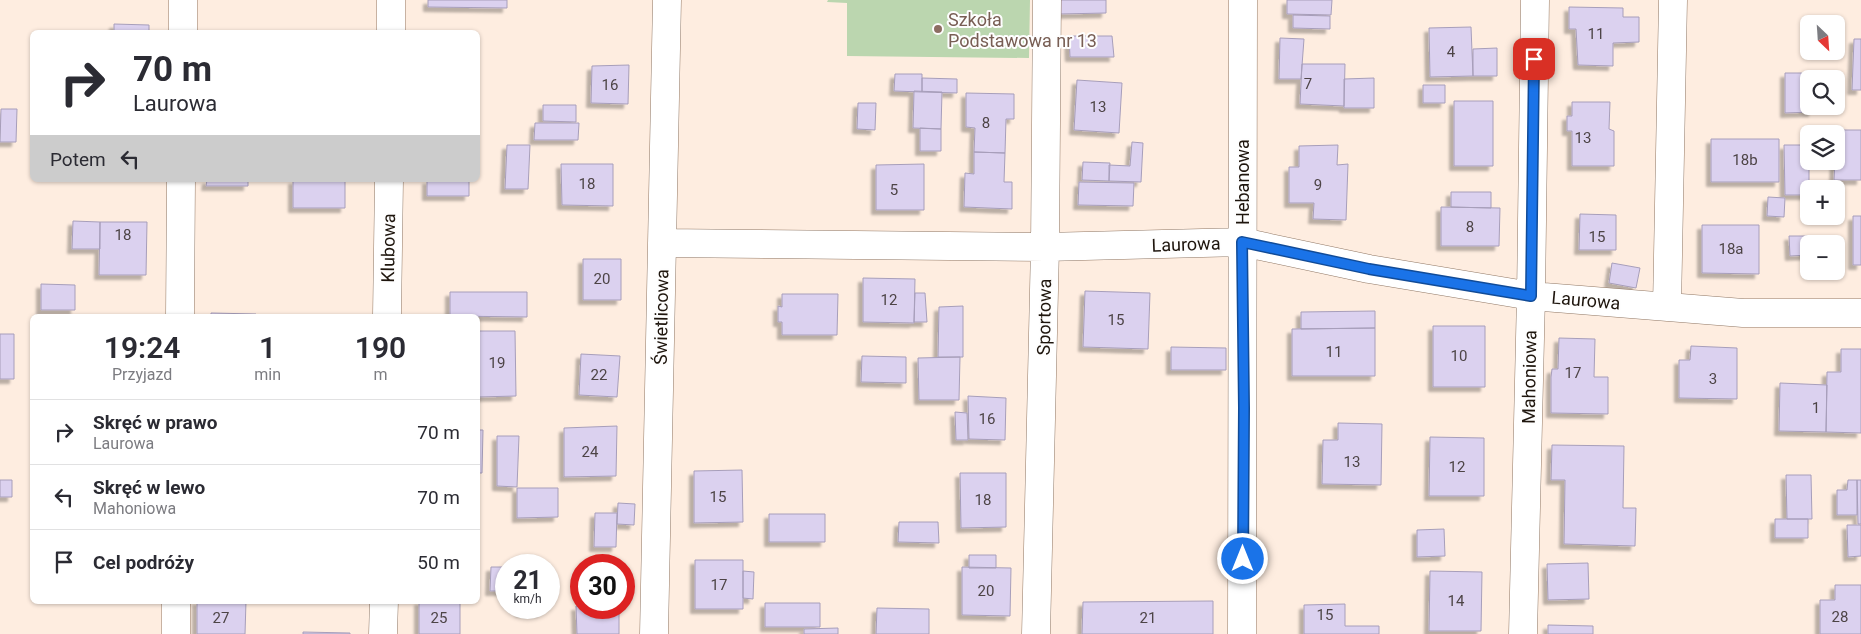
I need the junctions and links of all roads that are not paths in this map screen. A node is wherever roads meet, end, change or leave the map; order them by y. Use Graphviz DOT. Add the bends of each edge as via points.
graph roads {
  1 [pos="184,0"];
  2 [pos="391,0"];
  3 [pos="667,0"];
  4 [pos="1047,0"];
  5 [pos="1243,0"];
  6 [pos="1535,0"];
  7 [pos="1673,0"];
  8 [pos="183,30"];
  9 [pos="391,30"];
  10 [pos="181,182"];
  11 [pos="389,182"];
  12 [pos="1242,242"];
  13 [pos="662,243"];
  14 [pos="1045,248"];
  15 [pos="1531,296"];
  16 [pos="1667,307"];
  17 [pos="1861,313"];
  18 [pos="180,314"];
  19 [pos="387,314"];
  20 [pos="176,604"];
  21 [pos="384,604"];
  22 [pos="176,634"];
  23 [pos="383,634"];
  24 [pos="654,634"];
  25 [pos="1036,634"];
  26 [pos="1242,634"];
  27 [pos="1523,634"];
  1 -- 8 [label="street"];
  2 -- 9 [label="street"];
  3 -- 13 [label="street, Świetlicowa"];
  4 -- 14 [label="street, Sportowa"];
  5 -- 12 [label="street, Hebanowa"];
  6 -- 15 [label="street, Mahoniowa"];
  7 -- 16 [label="street"];
  10 -- 18 [label="street"];
  11 -- 19 [label="street, Klubowa"];
  12 -- 14 [label="street, Laurowa"];
  12 -- 15 [label="street, Laurowa" via="1369,269"];
  12 -- 26 [label="street, Hebanowa"];
  13 -- 14 [label="street, Laurowa"];
  13 -- 24 [label="street, Świetlicowa"];
  14 -- 25 [label="street, Sportowa"];
  15 -- 16 [label="street, Laurowa"];
  15 -- 27 [label="street, Mahoniowa"];
  16 -- 17 [label="street, Laurowa" via="1743,313"];
  20 -- 22 [label="street"];
  21 -- 23 [label="street"];
}
